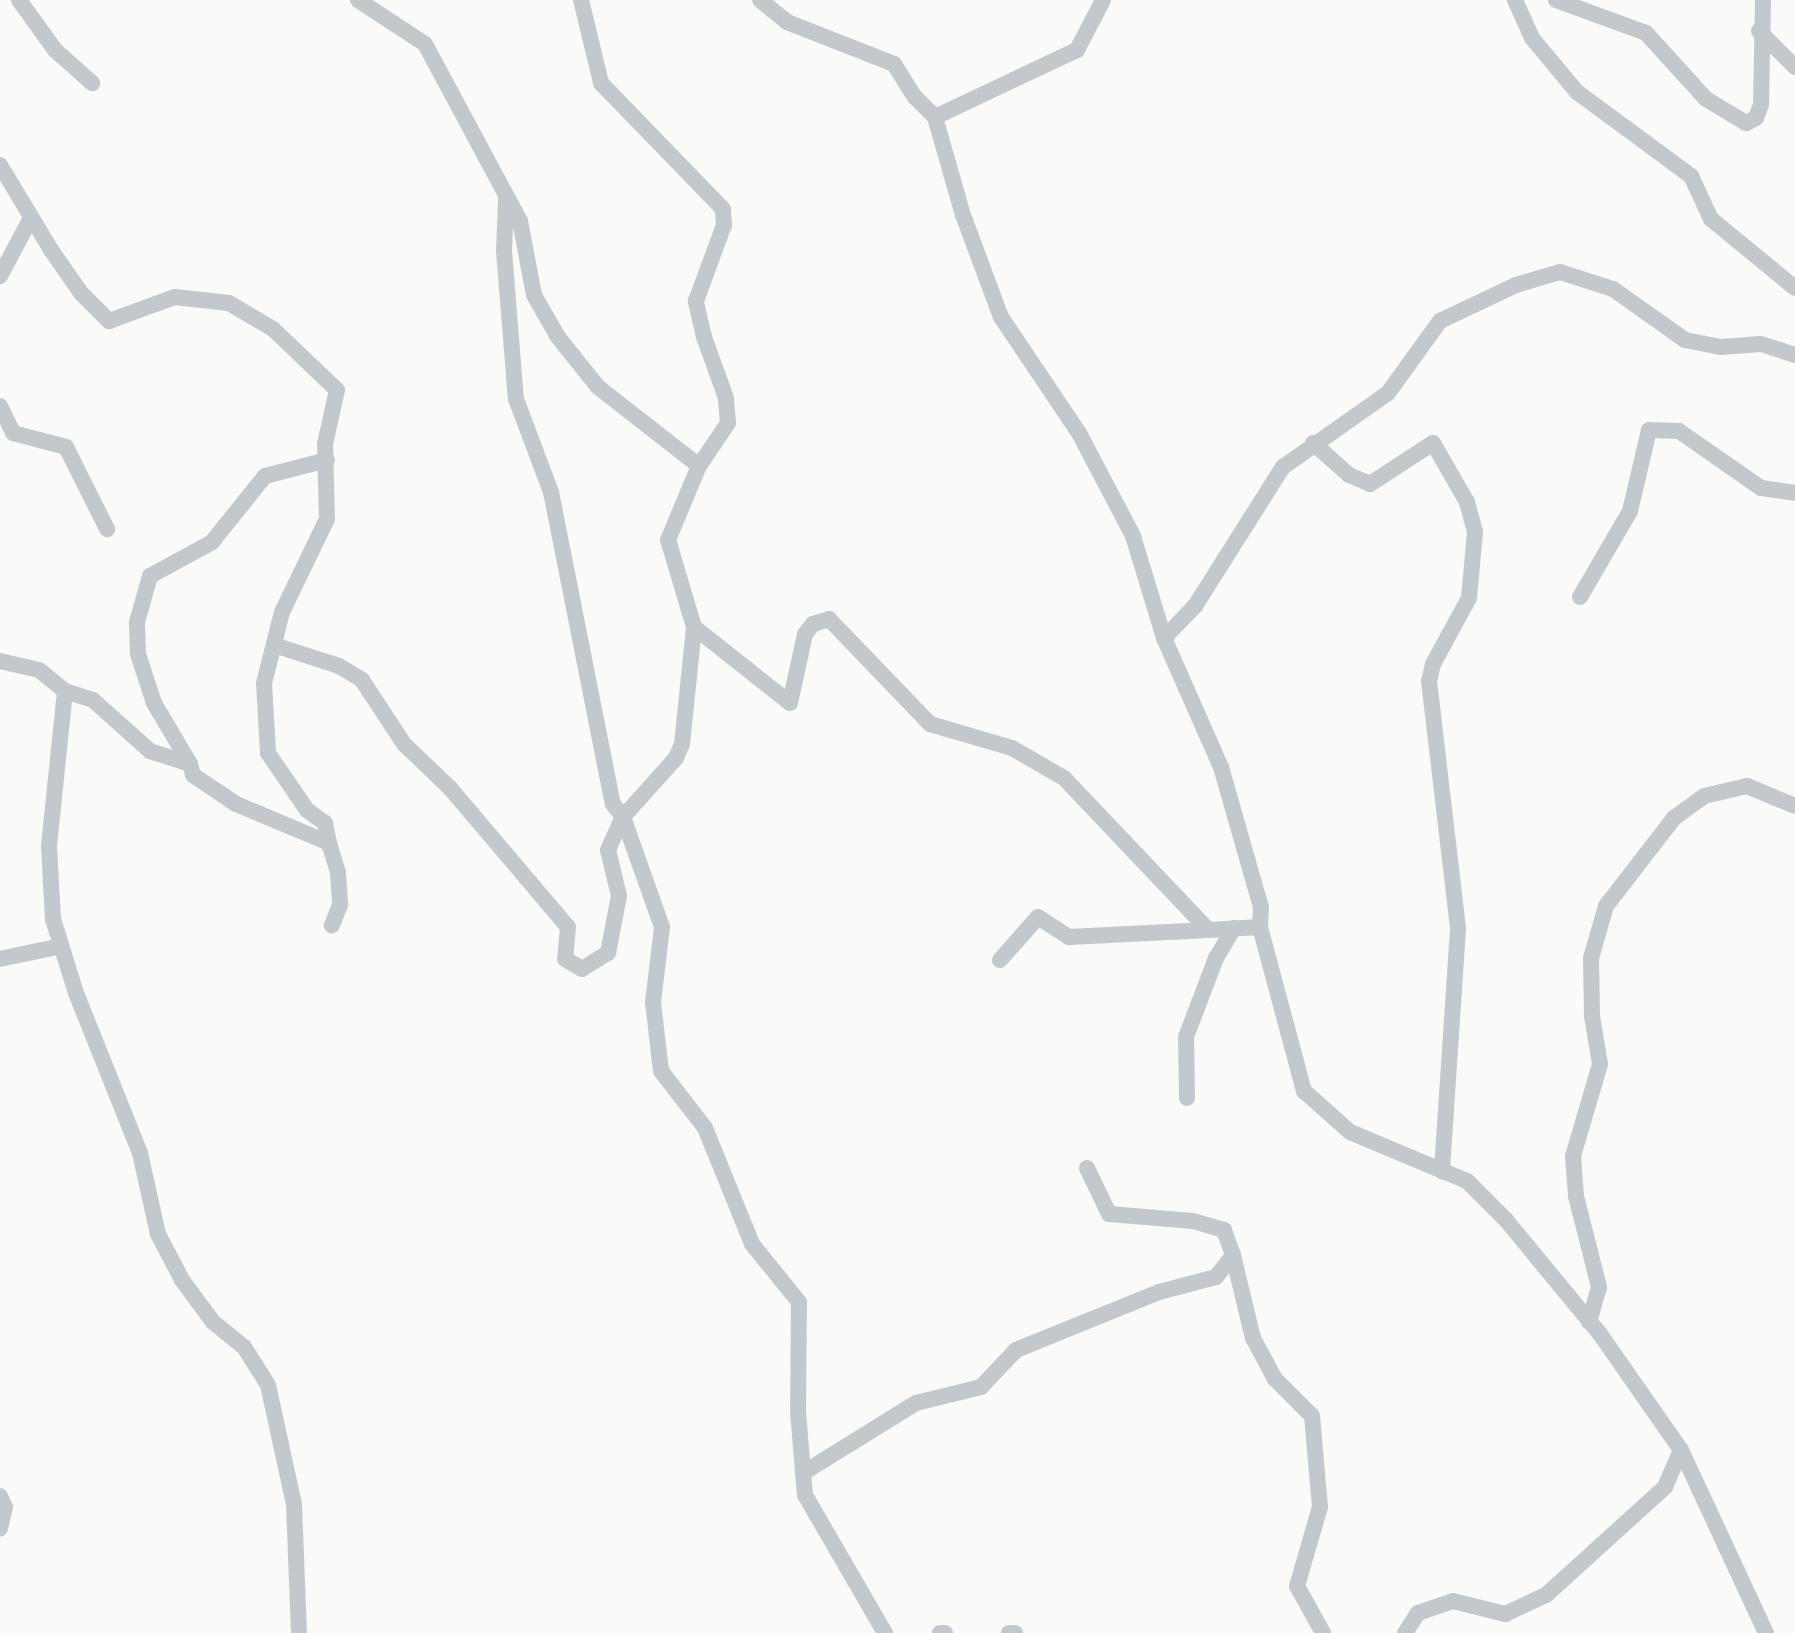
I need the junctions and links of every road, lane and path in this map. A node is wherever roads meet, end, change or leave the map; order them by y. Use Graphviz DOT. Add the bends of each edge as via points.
graph roads {
  1 [pos="19,0"];
  2 [pos="358,0"];
  3 [pos="581,0"];
  4 [pos="760,0"];
  5 [pos="1103,0"];
  6 [pos="1515,0"];
  7 [pos="1556,0"];
  8 [pos="1763,0"];
  9 [pos="1759,31"];
  10 [pos="1795,67"];
  11 [pos="92,83"];
  12 [pos="935,117"];
  13 [pos="0,165"];
  14 [pos="506,200"];
  15 [pos="31,218"];
  16 [pos="0,276"];
  17 [pos="1795,288"];
  18 [pos="1795,355"];
  19 [pos="0,406"];
  20 [pos="1313,443"];
  21 [pos="327,460"];
  22 [pos="699,466"];
  23 [pos="1795,493"];
  24 [pos="107,529"];
  25 [pos="1580,597"];
  26 [pos="694,626"];
  27 [pos="1164,638"];
  28 [pos="274,645"];
  29 [pos="0,661"];
  30 [pos="65,691"];
  31 [pos="190,764"];
  32 [pos="1795,806"];
  33 [pos="623,817"];
  34 [pos="329,843"];
  35 [pos="332,925"];
  36 [pos="1260,927"];
  37 [pos="1234,928"];
  38 [pos="1208,930"];
  39 [pos="61,946"];
  40 [pos="0,959"];
  41 [pos="1000,960"];
  42 [pos="1187,1098"];
  43 [pos="1087,1168"];
  44 [pos="1442,1171"];
  45 [pos="1233,1255"];
  46 [pos="1589,1322"];
  47 [pos="1681,1450"];
  48 [pos="803,1473"];
  49 [pos="0,1496"];
  50 [pos="0,1528"];
  51 [pos="299,1633"];
  52 [pos="885,1633"];
  53 [pos="1009,1633"];
  54 [pos="1015,1633"];
  55 [pos="1323,1633"];
  56 [pos="1405,1633"];
  57 [pos="1766,1633"];
  1 -- 11 [label="street" via="55,50"];
  2 -- 14 [label="street" via="425,44"];
  3 -- 22 [label="street" via="601,83 723,209 718,249 696,301 726,398 728,424"];
  4 -- 12 [label="street" via="787,22 894,64 915,97"];
  5 -- 12 [label="street" via="1077,50"];
  6 -- 17 [label="street" via="1532,37 1577,92 1691,176 1712,219"];
  7 -- 9 [label="street" via="1646,33 1706,99 1746,123 1756,118 1761,104"];
  8 -- 9 [label="street"];
  9 -- 10 [label="street"];
  12 -- 27 [label="street" via="963,215 1001,317 1079,433 1133,536"];
  13 -- 15 [label="street"];
  14 -- 22 [label="street" via="520,221 534,295 558,337 598,387"];
  14 -- 33 [label="street" via="504,251 516,399 551,492 613,804"];
  15 -- 16 [label="street"];
  15 -- 21 [label="street" via="81,293 109,321 175,297 229,303 273,329 337,390 325,444"];
  18 -- 20 [label="street" via="1761,344 1721,347 1685,340 1613,289 1560,272 1516,285 1440,321 1388,393"];
  19 -- 24 [label="street" via="13,433 66,447"];
  20 -- 27 [label="street" via="1283,467 1195,606"];
  20 -- 44 [label="street" via="1349,475 1370,484 1433,443 1467,502 1475,532 1469,598 1433,664 1429,681 1458,929"];
  21 -- 28 [label="street" via="327,519 282,612"];
  21 -- 31 [label="street" via="265,476 212,542 150,576 137,622 138,654 155,703"];
  22 -- 26 [label="street" via="668,540"];
  23 -- 25 [label="street" via="1761,488 1679,431 1649,430 1630,511"];
  26 -- 33 [label="street" via="682,744 676,758"];
  26 -- 38 [label="street" via="790,704 805,634 813,624 829,620 930,724 1012,748 1064,778"];
  27 -- 36 [label="street" via="1221,767 1261,907"];
  28 -- 33 [label="street" via="339,666 362,680 404,744 450,788 554,908 568,927 565,959 582,970 608,953 619,896 608,850"];
  28 -- 34 [label="street" via="264,683 268,753 307,810 325,823"];
  29 -- 30 [label="street" via="39,670"];
  30 -- 31 [label="street" via="93,700 150,751"];
  30 -- 39 [label="street" via="49,846 52,919"];
  31 -- 34 [label="street" via="193,775 236,804"];
  32 -- 46 [label="street" via="1746,786 1704,796 1674,818 1606,906 1591,958 1592,1016 1600,1064 1573,1156 1576,1196 1599,1287"];
  33 -- 48 [label="street" via="662,928 653,1002 661,1072 705,1128 752,1244 799,1302 797,1412"];
  34 -- 35 [label="street" via="338,873 340,905"];
  36 -- 37 [label="street"];
  36 -- 44 [label="street" via="1304,1091 1350,1132"];
  37 -- 38 [label="street"];
  37 -- 42 [label="street" via="1216,958 1186,1037"];
  38 -- 41 [label="street" via="1069,937 1038,917"];
  39 -- 40 [label="street"];
  39 -- 51 [label="street" via="140,1153 158,1234 182,1280 213,1322 244,1347 268,1385 294,1504"];
  43 -- 45 [label="street" via="1109,1214 1193,1221 1224,1230"];
  44 -- 46 [label="street" via="1467,1181 1506,1220"];
  45 -- 48 [label="street" via="1216,1277 1159,1292 1016,1350 981,1387 916,1403"];
  45 -- 55 [label="street" via="1254,1338 1275,1379 1312,1416 1320,1507 1297,1586"];
  46 -- 47 [label="street"];
  47 -- 56 [label="street" via="1665,1487 1546,1595 1505,1614 1453,1601 1418,1613"];
  47 -- 57 [label="street"];
  48 -- 52 [label="street" via="805,1495"];
  49 -- 50 [label="street" via="5,1507"];
  53 -- 54 [label="street"];
}
